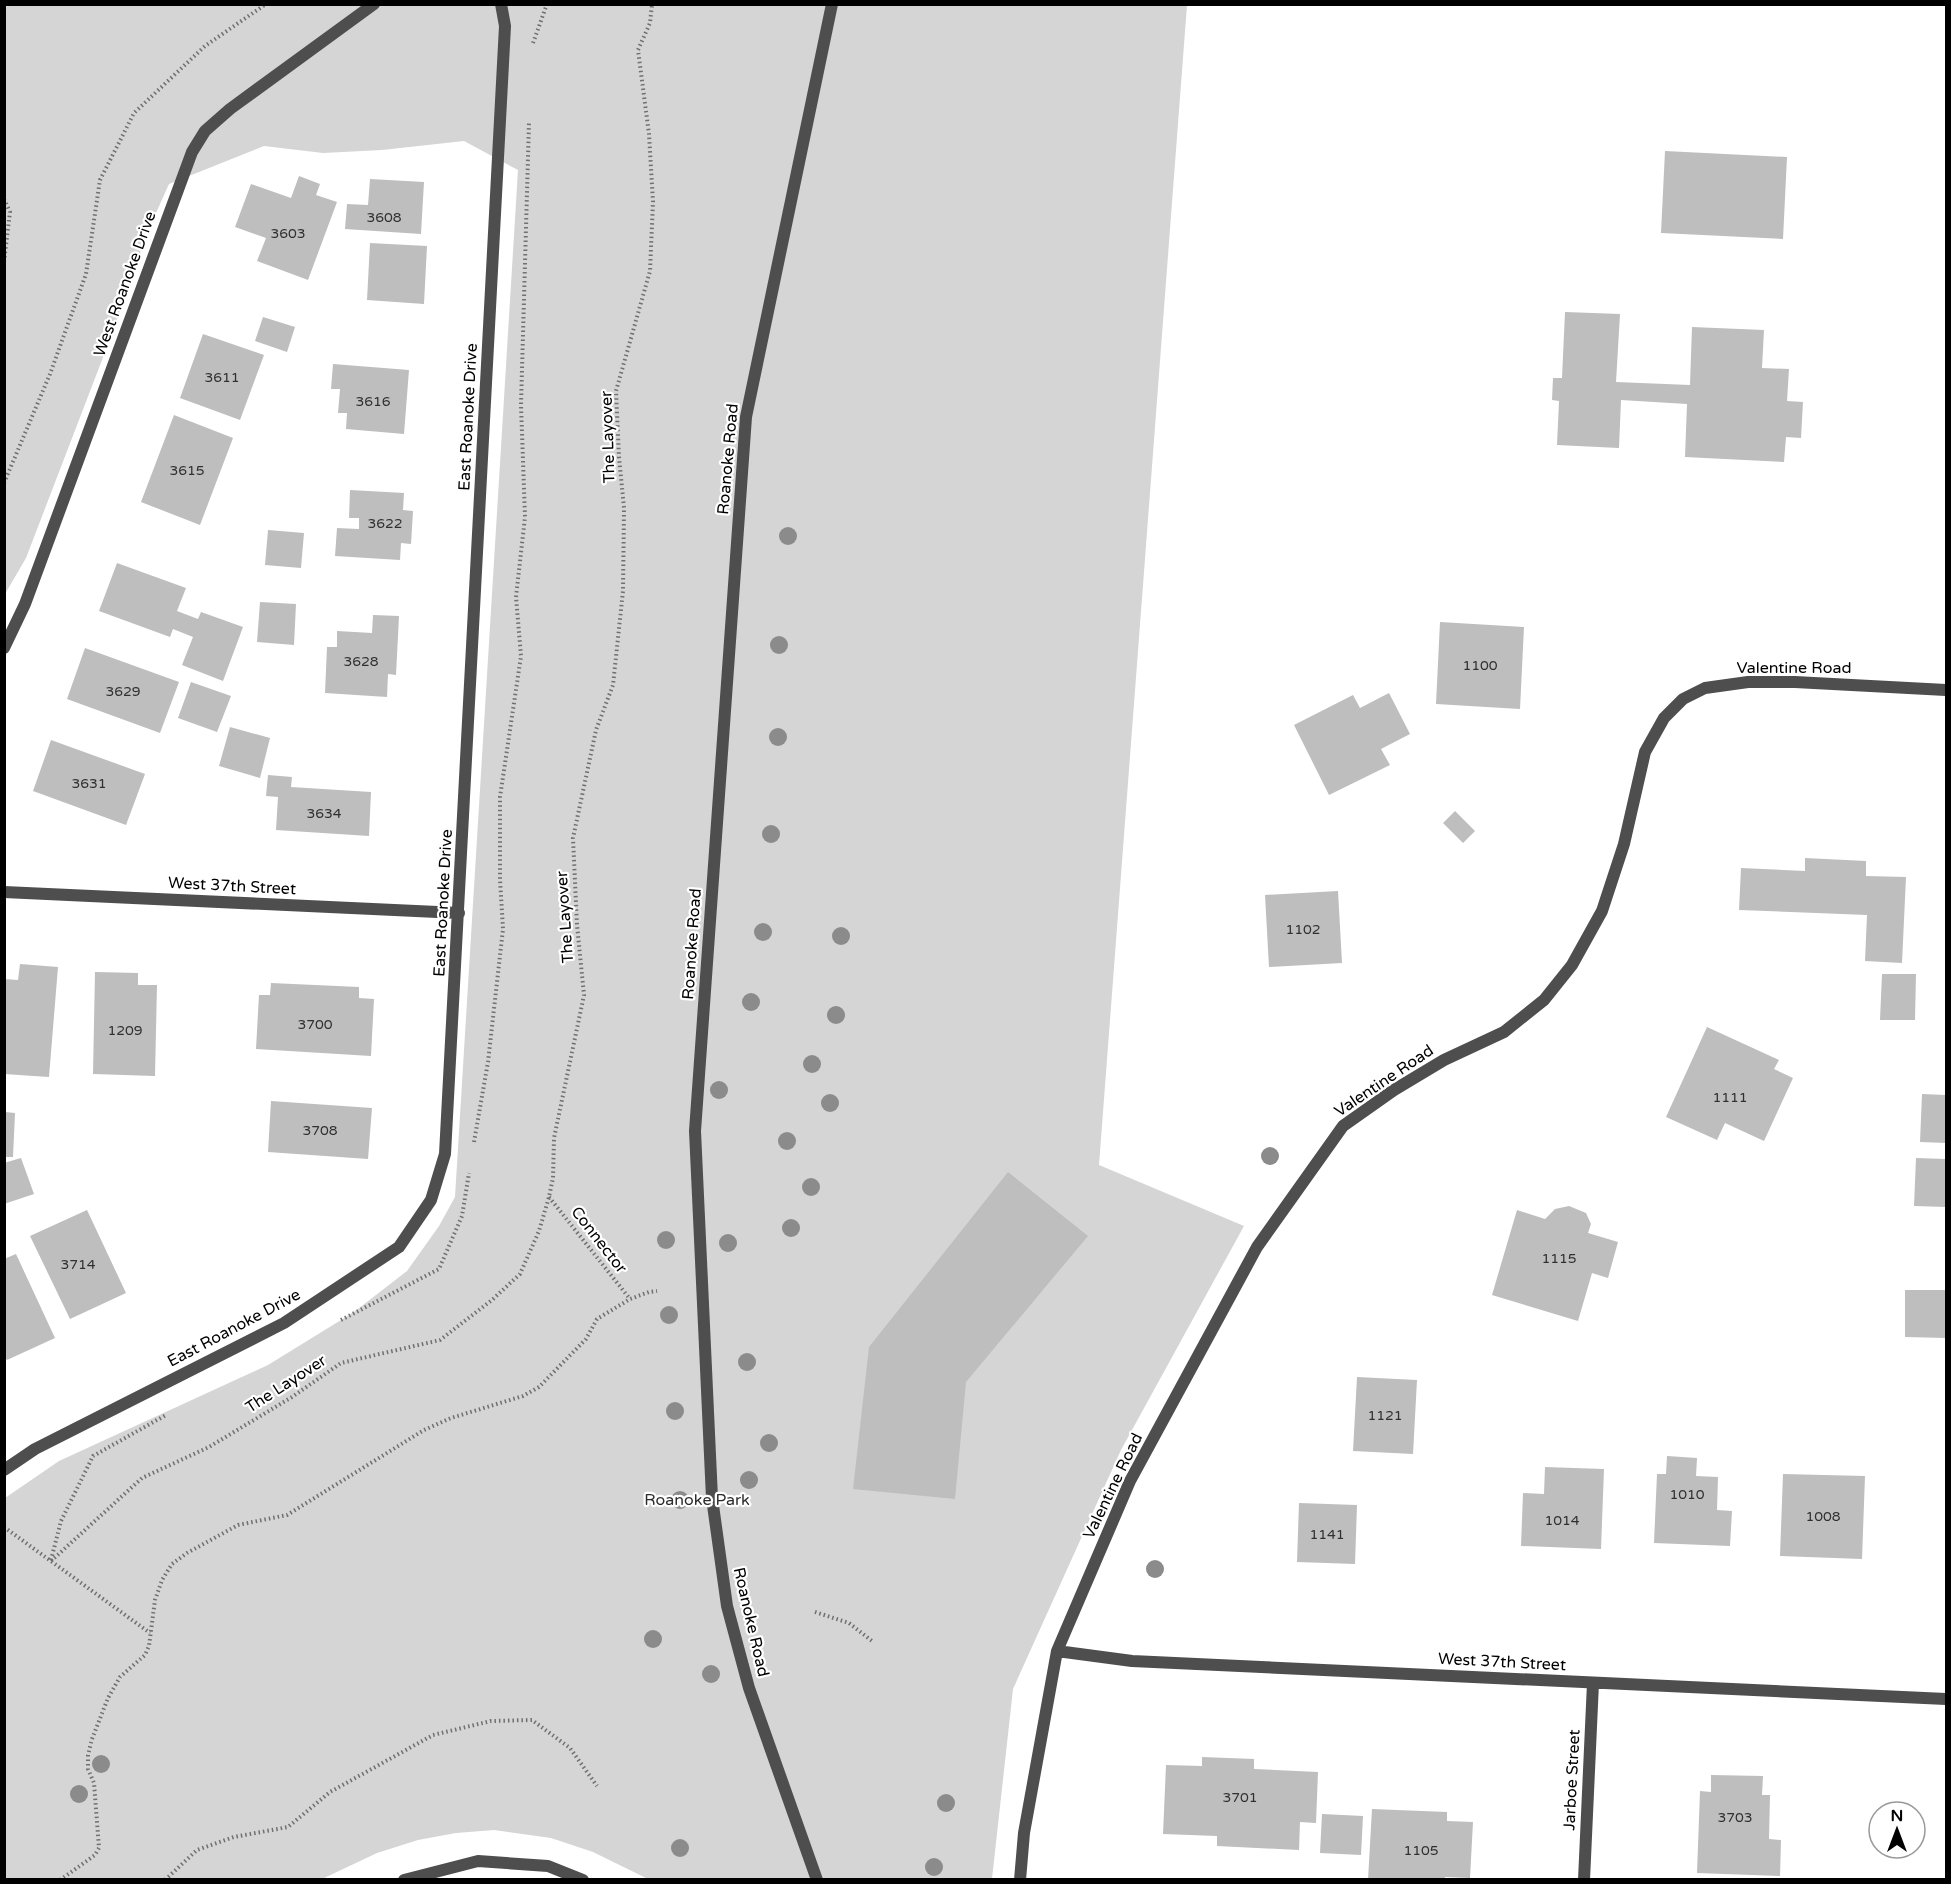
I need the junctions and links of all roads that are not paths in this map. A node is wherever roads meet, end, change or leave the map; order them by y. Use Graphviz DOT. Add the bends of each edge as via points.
graph roads {
  1 [pos="374,4"];
  2 [pos="501,4"];
  3 [pos="832,4"];
  4 [pos="4,648"];
  5 [pos="1947,690"];
  6 [pos="4,892"];
  7 [pos="459,913"];
  8 [pos="4,1470"];
  9 [pos="1057,1651"];
  10 [pos="1593,1683"];
  11 [pos="1947,1699"];
  12 [pos="404,1880"];
  13 [pos="583,1880"];
  14 [pos="817,1880"];
  15 [pos="1020,1880"];
  16 [pos="1584,1880"];
  1 -- 4 [label="street, West Roanoke Drive" via="230,109 205,131 192,152 25,604"];
  2 -- 7 [label="street, East Roanoke Drive" via="505,26"];
  3 -- 14 [label="street, Roanoke Road" via="746,417 695,1131 712,1498 727,1606 749,1688"];
  5 -- 9 [label="street, Valentine Road" via="1748,682 1705,688 1683,699 1664,718 1645,752 1624,844 1602,911 1572,965 1544,1000 1504,1032 1443,1060 1342,1126 1257,1247 1130,1481"];
  6 -- 7 [label="street, West 37th Street"];
  7 -- 8 [label="street, East Roanoke Drive" via="445,1154 431,1200 399,1247 284,1323 35,1449"];
  9 -- 10 [label="street, West 37th Street" via="1132,1661"];
  9 -- 15 [label="street, Valentine Road" via="1024,1833"];
  10 -- 11 [label="street, West 37th Street"];
  10 -- 16 [label="street, Jarboe Street"];
  12 -- 13 [label="street" via="478,1861 548,1866"];
}
